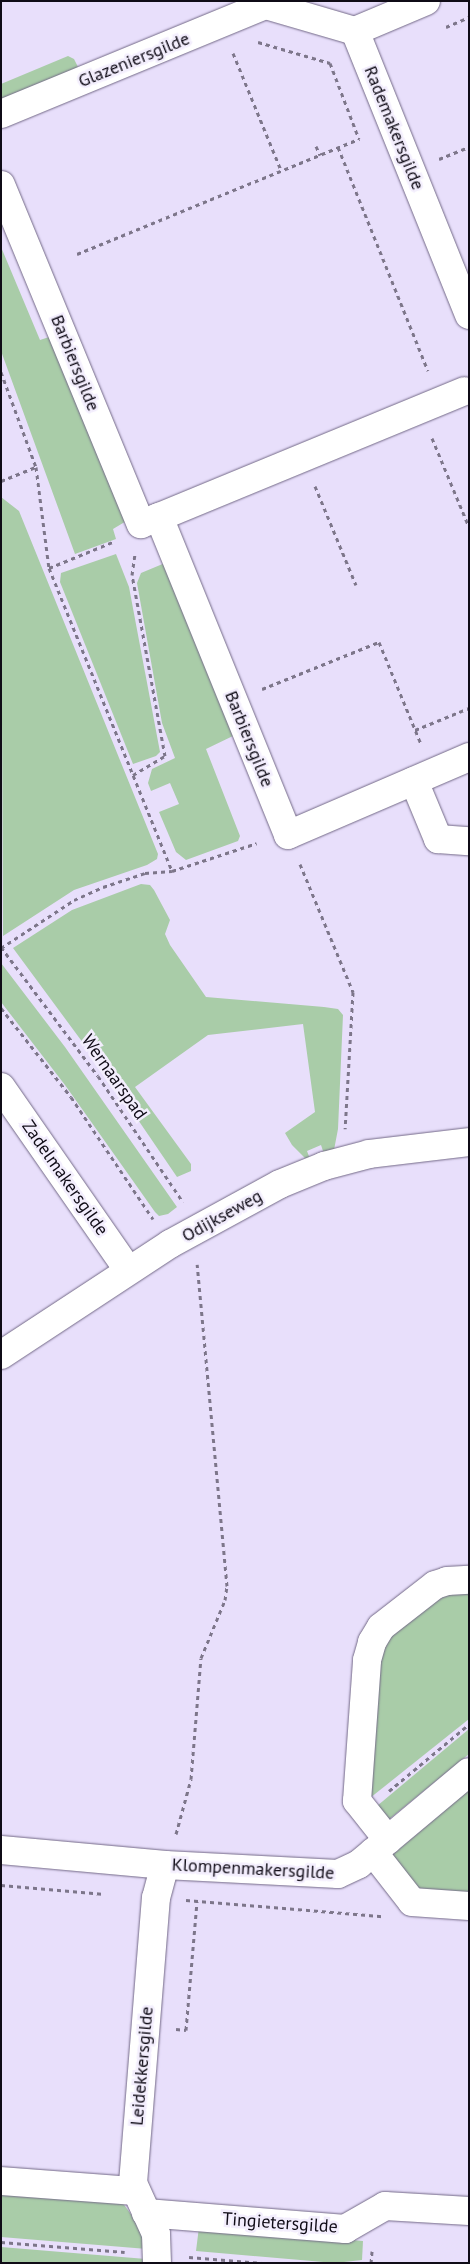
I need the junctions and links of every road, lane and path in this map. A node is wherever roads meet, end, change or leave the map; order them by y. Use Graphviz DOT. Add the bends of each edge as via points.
graph roads {
  1 [pos="426,1"];
  2 [pos="265,3"];
  3 [pos="355,31"];
  4 [pos="252,45"];
  5 [pos="239,50"];
  6 [pos="233,53"];
  7 [pos="224,56"];
  8 [pos="1,114"];
  9 [pos="392,125"];
  10 [pos="359,139"];
  11 [pos="316,146"];
  12 [pos="338,148"];
  13 [pos="320,155"];
  14 [pos="281,170"];
  15 [pos="1,185"];
  16 [pos="77,254"];
  17 [pos="469,315"];
  18 [pos="1,372"];
  19 [pos="467,390"];
  20 [pos="430,405"];
  21 [pos="303,457"];
  22 [pos="36,467"];
  23 [pos="1,481"];
  24 [pos="150,521"];
  25 [pos="469,527"];
  26 [pos="49,568"];
  27 [pos="356,585"];
  28 [pos="234,700"];
  29 [pos="469,708"];
  30 [pos="415,730"];
  31 [pos="469,757"];
  32 [pos="133,776"];
  33 [pos="423,777"];
  34 [pos="288,835"];
  35 [pos="469,841"];
  36 [pos="172,871"];
  37 [pos="1,947"];
  38 [pos="1,1008"];
  39 [pos="1,1086"];
  40 [pos="469,1142"];
  41 [pos="343,1160"];
  42 [pos="194,1231"];
  43 [pos="170,1244"];
  44 [pos="128,1270"];
  45 [pos="1,1354"];
  46 [pos="469,1580"];
  47 [pos="469,1724"];
  48 [pos="469,1772"];
  49 [pos="365,1811"];
  50 [pos="381,1846"];
  51 [pos="1,1850"];
  52 [pos="165,1865"];
  53 [pos="1,1885"];
  54 [pos="108,1894"];
  55 [pos="156,1898"];
  56 [pos="197,1901"];
  57 [pos="412,1902"];
  58 [pos="469,1906"];
  59 [pos="145,2026"];
  60 [pos="1,2181"];
  61 [pos="140,2202"];
  62 [pos="469,2211"];
  63 [pos="157,2263"];
  1 -- 3 [label="street"];
  2 -- 3 [label="street"];
  2 -- 8 [label="street, Glazeniersgilde"];
  3 -- 9 [label="street, Rademakersgilde"];
  4 -- 10 [label="path" via="258,42 330,64"];
  5 -- 6 [label="path"];
  6 -- 7 [label="path"];
  6 -- 14 [label="path"];
  9 -- 10 [label="path"];
  9 -- 17 [label="street, Rademakersgilde"];
  10 -- 12 [label="path"];
  11 -- 13 [label="path"];
  12 -- 13 [label="path"];
  12 -- 20 [label="path" via="433,384"];
  13 -- 14 [label="path"];
  14 -- 16 [label="path"];
  15 -- 24 [label="street, Barbiersgilde"];
  18 -- 22 [label="path"];
  19 -- 20 [label="street"];
  20 -- 21 [label="street"];
  20 -- 25 [label="path" via="427,426"];
  21 -- 24 [label="street"];
  21 -- 27 [label="path"];
  22 -- 23 [label="path"];
  22 -- 26 [label="path"];
  24 -- 26 [label="path" via="117,541"];
  24 -- 28 [label="street, Barbiersgilde"];
  24 -- 32 [label="path" via="132,575 164,756"];
  26 -- 32 [label="path"];
  28 -- 30 [label="path" via="379,642"];
  28 -- 34 [label="street, Barbiersgilde"];
  29 -- 30 [label="path"];
  30 -- 33 [label="path"];
  31 -- 33 [label="street"];
  32 -- 36 [label="path"];
  33 -- 34 [label="street"];
  33 -- 35 [label="street" via="438,839"];
  34 -- 36 [label="path"];
  34 -- 41 [label="path" via="353,992"];
  36 -- 37 [label="path" via="146,873 74,900"];
  37 -- 42 [label="path, Wernaarspad" via="98,1076 180,1197"];
  38 -- 43 [label="path" via="71,1097"];
  39 -- 44 [label="street, Zadelmakersgilde"];
  40 -- 41 [label="street, Odijkseweg" via="403,1148"];
  41 -- 42 [label="street, Odijkseweg" via="265,1192"];
  42 -- 43 [label="street, Odijkseweg"];
  42 -- 52 [label="path, Wernaarspad" via="227,1586 225,1600 201,1658 190,1787"];
  43 -- 44 [label="street, Odijkseweg"];
  44 -- 45 [label="street, Odijkseweg"];
  46 -- 49 [label="street" via="447,1580 435,1585 382,1628 372,1642 367,1660 357,1801"];
  47 -- 49 [label="path"];
  48 -- 50 [label="street, Klompenmakersgilde"];
  49 -- 50 [label="street"];
  50 -- 52 [label="street, Klompenmakersgilde" via="346,1872 330,1876"];
  50 -- 57 [label="street"];
  51 -- 52 [label="street, Klompenmakersgilde"];
  52 -- 55 [label="street, Leidekkersgilde"];
  53 -- 54 [label="path"];
  55 -- 56 [label="path"];
  55 -- 59 [label="street, Leidekkersgilde"];
  56 -- 57 [label="path" via="387,1917"];
  56 -- 59 [label="path" via="186,2030"];
  57 -- 58 [label="street"];
  59 -- 61 [label="street, Leidekkersgilde"];
  60 -- 61 [label="street, Tingietersgilde"];
  61 -- 62 [label="street, Tingietersgilde" via="346,2229 385,2206"];
  61 -- 63 [label="street, Leidekkersgilde" via="156,2234"];
}
